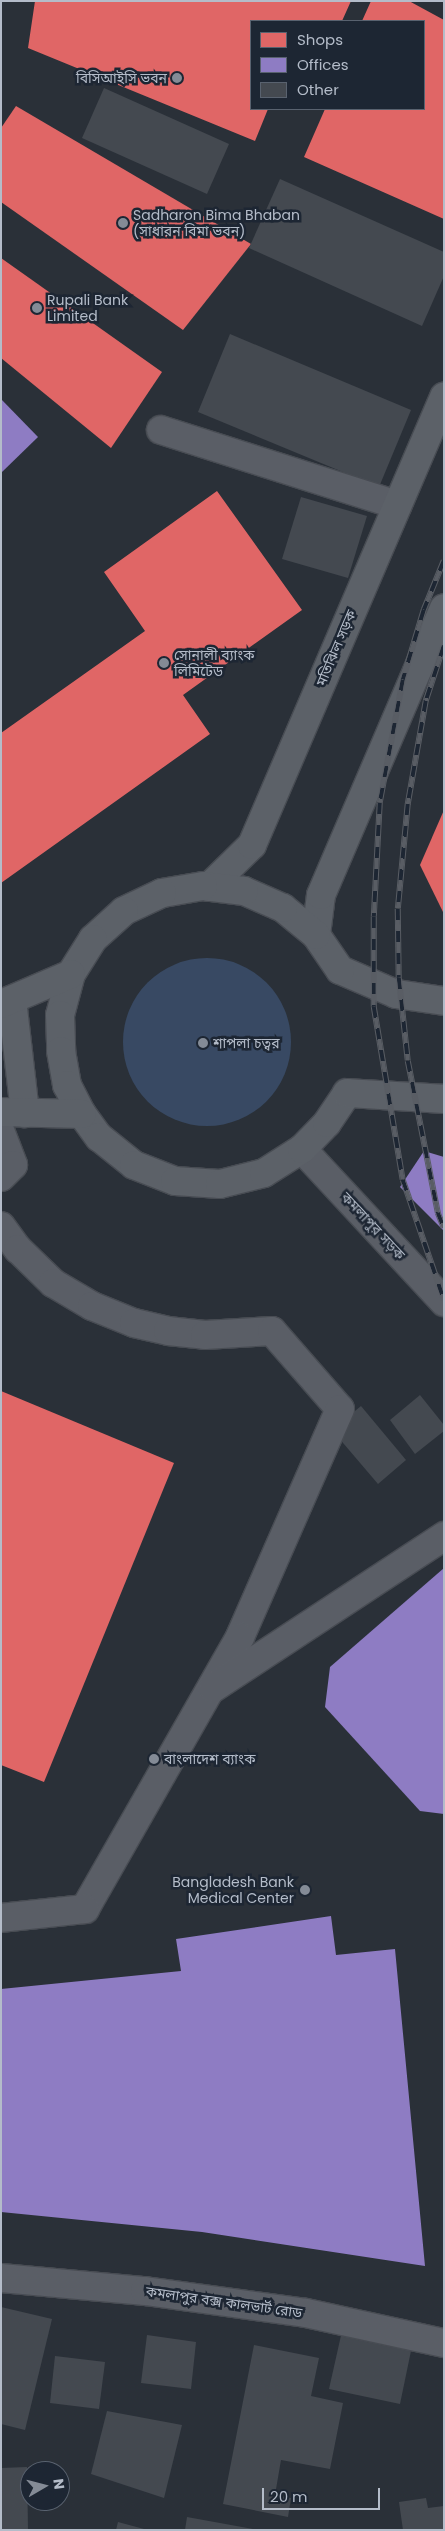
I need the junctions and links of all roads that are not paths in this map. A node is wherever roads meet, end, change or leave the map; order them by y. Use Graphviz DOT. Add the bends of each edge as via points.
graph roads {
  1 [pos="444,396"];
  2 [pos="161,430"];
  3 [pos="397,505"];
  4 [pos="444,608"];
  5 [pos="209,887"];
  6 [pos="316,935"];
  7 [pos="71,974"];
  8 [pos="444,1001"];
  9 [pos="6,1002"];
  10 [pos="444,1099"];
  11 [pos="13,1113"];
  12 [pos="82,1114"];
  13 [pos="1,1133"];
  14 [pos="302,1149"];
  15 [pos="1,1177"];
  16 [pos="1,1226"];
  17 [pos="444,1302"];
  18 [pos="444,1536"];
  19 [pos="209,1691"];
  20 [pos="1,1918"];
  21 [pos="1,2278"];
  22 [pos="444,2343"];
  1 -- 3 [label="main road, মতিঝিল সড়ক"];
  2 -- 3 [label="street"];
  3 -- 5 [label="main road, মতিঝিল সড়ক" via="252,846"];
  4 -- 6 [label="main road" via="321,895"];
  5 -- 6 [label="main road" via="244,891 283,908"];
  5 -- 7 [label="main road" via="162,893 124,911 94,939"];
  6 -- 8 [label="main road" via="340,970 396,994"];
  7 -- 9 [label="main road"];
  7 -- 12 [label="main road" via="60,1015 61,1051 67,1085"];
  9 -- 11 [label="main road"];
  10 -- 14 [label="main road" via="347,1093 327,1123"];
  11 -- 12 [label="main road"];
  12 -- 14 [label="main road" via="99,1137 134,1165 176,1181 220,1184 264,1173"];
  13 -- 15 [label="street" via="13,1165"];
  14 -- 17 [label="street, কমলাপুর সড়ক"];
  16 -- 19 [label="street" via="18,1249 54,1283 92,1306 134,1323 205,1335 272,1331 340,1408 240,1637"];
  18 -- 19 [label="street"];
  19 -- 20 [label="street" via="85,1909"];
  21 -- 22 [label="street, কমলাপুর বক্স কালভার্ট রোড" via="145,2291 306,2313"];
}
